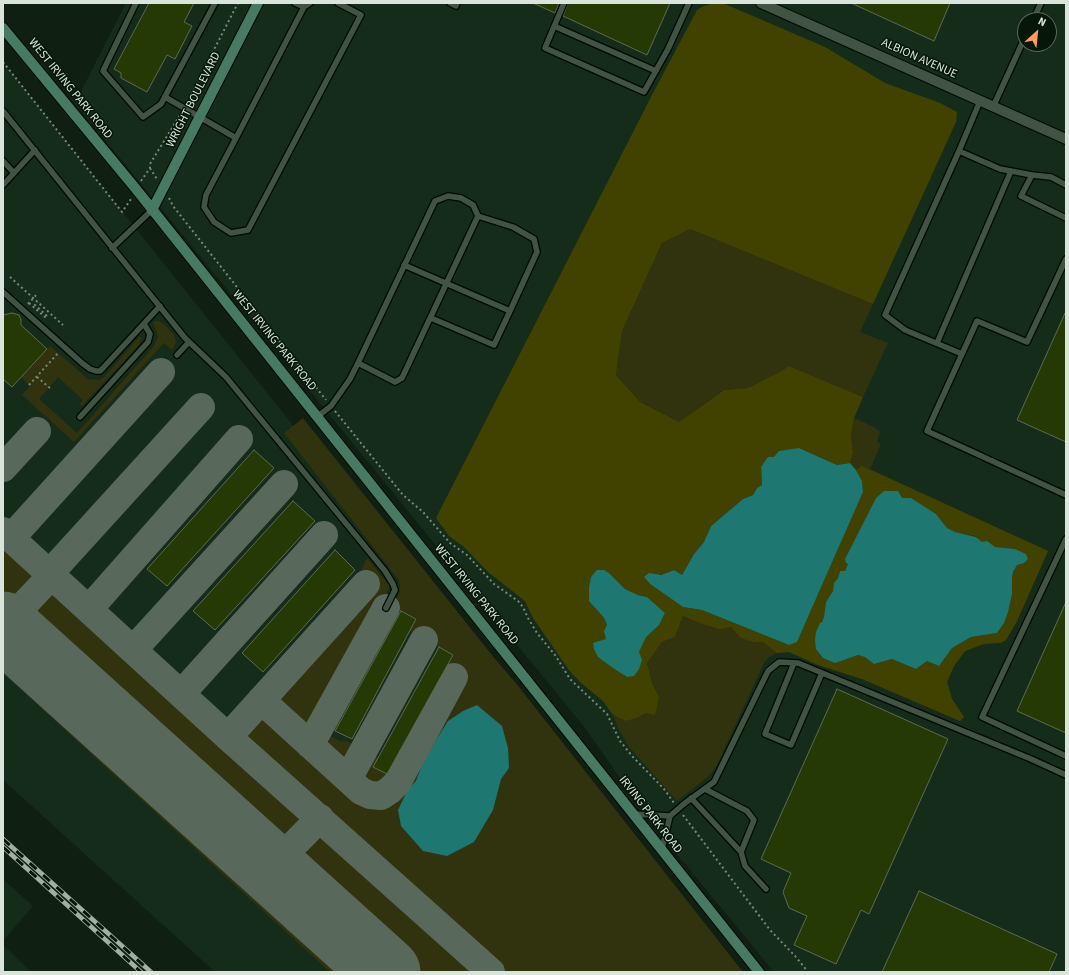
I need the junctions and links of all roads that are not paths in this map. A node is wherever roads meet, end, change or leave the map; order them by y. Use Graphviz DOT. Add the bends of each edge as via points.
graph roads {
  1 [pos="136,3"];
  2 [pos="215,3"];
  3 [pos="258,3"];
  4 [pos="295,3"];
  5 [pos="310,3"];
  6 [pos="338,3"];
  7 [pos="450,3"];
  8 [pos="457,3"];
  9 [pos="564,3"];
  10 [pos="689,3"];
  11 [pos="761,3"];
  12 [pos="304,8"];
  13 [pos="554,26"];
  14 [pos="3,28"];
  15 [pos="1018,52"];
  16 [pos="656,71"];
  17 [pos="165,97"];
  18 [pos="980,101"];
  19 [pos="993,107"];
  20 [pos="3,111"];
  21 [pos="200,117"];
  22 [pos="236,138"];
  23 [pos="1066,139"];
  24 [pos="35,150"];
  25 [pos="959,151"];
  26 [pos="3,161"];
  27 [pos="1011,171"];
  28 [pos="14,173"];
  29 [pos="1032,175"];
  30 [pos="3,185"];
  31 [pos="1066,185"];
  32 [pos="152,210"];
  33 [pos="478,216"];
  34 [pos="1066,218"];
  35 [pos="112,248"];
  36 [pos="1066,259"];
  37 [pos="404,265"];
  38 [pos="446,284"];
  39 [pos="3,292"];
  40 [pos="160,306"];
  41 [pos="510,311"];
  42 [pos="430,318"];
  43 [pos="144,324"];
  44 [pos="189,342"];
  45 [pos="937,343"];
  46 [pos="177,354"];
  47 [pos="962,354"];
  48 [pos="358,363"];
  49 [pos="80,417"];
  50 [pos="318,417"];
  51 [pos="1066,496"];
  52 [pos="1066,539"];
  53 [pos="386,608"];
  54 [pos="794,663"];
  55 [pos="822,673"];
  56 [pos="522,674"];
  57 [pos="1066,756"];
  58 [pos="1066,775"];
  59 [pos="705,788"];
  60 [pos="691,798"];
  61 [pos="633,814"];
  62 [pos="670,816"];
  63 [pos="662,850"];
  64 [pos="741,852"];
  65 [pos="766,890"];
  66 [pos="759,972"];
  1 -- 17 [label="lane" via="103,71 143,117 161,104"];
  2 -- 17 [label="lane"];
  3 -- 21 [label="main road, WRIGHT BOULEVARD"];
  4 -- 12 [label="lane"];
  5 -- 12 [label="lane"];
  6 -- 22 [label="lane" via="361,15 248,230 231,233 214,222 204,207 206,195"];
  7 -- 8 [label="lane" via="456,6"];
  9 -- 13 [label="lane"];
  10 -- 16 [label="lane"];
  11 -- 18 [label="street, ALBION AVENUE"];
  12 -- 22 [label="lane"];
  13 -- 16 [label="lane"];
  13 -- 16 [label="lane" via="545,48 644,92"];
  14 -- 32 [label="main road, WEST IRVING PARK ROAD"];
  15 -- 19 [label="lane"];
  17 -- 21 [label="lane"];
  18 -- 19 [label="street, ALBION AVENUE"];
  18 -- 25 [label="lane"];
  19 -- 23 [label="street, ALBION AVENUE"];
  20 -- 24 [label="lane"];
  21 -- 22 [label="lane"];
  21 -- 32 [label="main road, WRIGHT BOULEVARD"];
  24 -- 28 [label="lane"];
  24 -- 35 [label="lane"];
  25 -- 27 [label="lane" via="1000,170"];
  25 -- 45 [label="lane" via="885,315 905,330"];
  26 -- 28 [label="lane"];
  27 -- 29 [label="lane"];
  27 -- 45 [label="lane"];
  28 -- 30 [label="lane"];
  29 -- 31 [label="lane" via="1051,177"];
  29 -- 34 [label="lane" via="1021,196"];
  32 -- 35 [label="lane"];
  32 -- 50 [label="main road, WEST IRVING PARK ROAD"];
  33 -- 37 [label="lane" via="473,205 461,198 448,196 435,200"];
  33 -- 38 [label="lane"];
  33 -- 41 [label="lane" via="513,226 534,239 537,252"];
  35 -- 40 [label="lane"];
  36 -- 47 [label="lane" via="1027,342 977,321"];
  37 -- 38 [label="lane"];
  37 -- 48 [label="lane"];
  38 -- 41 [label="lane"];
  38 -- 42 [label="lane"];
  39 -- 43 [label="lane" via="82,363 95,371 103,368"];
  40 -- 43 [label="lane"];
  40 -- 44 [label="lane"];
  41 -- 42 [label="lane" via="494,345"];
  42 -- 48 [label="lane" via="402,378 395,382"];
  43 -- 49 [label="lane" via="150,332 149,341"];
  44 -- 46 [label="lane"];
  44 -- 53 [label="lane" via="226,377 385,572 395,590"];
  45 -- 47 [label="lane"];
  47 -- 51 [label="lane" via="927,431"];
  48 -- 50 [label="lane" via="331,406"];
  50 -- 56 [label="main road, WEST IRVING PARK ROAD"];
  52 -- 57 [label="lane" via="982,717"];
  54 -- 55 [label="lane"];
  54 -- 55 [label="lane" via="765,734 791,745"];
  54 -- 59 [label="lane" via="779,662 768,671 714,782"];
  55 -- 58 [label="lane"];
  56 -- 61 [label="main road, IRVING PARK ROAD"];
  59 -- 60 [label="lane"];
  59 -- 64 [label="lane" via="747,811 754,820"];
  60 -- 62 [label="lane"];
  60 -- 64 [label="lane"];
  61 -- 62 [label="lane"];
  61 -- 63 [label="main road, IRVING PARK ROAD"];
  62 -- 63 [label="lane"];
  63 -- 66 [label="main road, IRVING PARK ROAD"];
  64 -- 65 [label="lane" via="745,866"];
}
